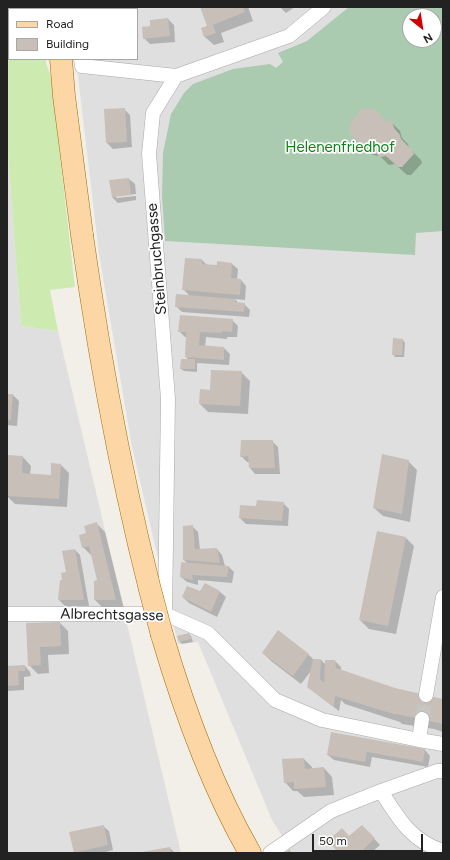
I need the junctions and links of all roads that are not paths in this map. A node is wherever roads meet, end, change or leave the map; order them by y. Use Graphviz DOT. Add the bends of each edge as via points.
graph roads {
  1 [pos="324,7"];
  2 [pos="61,60"];
  3 [pos="81,60"];
  4 [pos="176,76"];
  5 [pos="443,597"];
  6 [pos="7,614"];
  7 [pos="165,614"];
  8 [pos="426,695"];
  9 [pos="422,719"];
  10 [pos="419,740"];
  11 [pos="443,744"];
  12 [pos="443,770"];
  13 [pos="381,791"];
  14 [pos="443,851"];
  15 [pos="250,853"];
  16 [pos="270,853"];
  1 -- 4 [label="street" via="289,36"];
  2 -- 15 [label="main road, bridge" via="92,309 119,457 152,599 172,670 198,742"];
  3 -- 4 [label="street" via="82,66"];
  4 -- 7 [label="street, Steinbruchgasse" via="153,113 149,154 168,399"];
  5 -- 8 [label="street"];
  6 -- 7 [label="street, Albrechtsgasse"];
  7 -- 10 [label="street, Albrechtsgasse" via="208,633 275,700 322,720"];
  9 -- 10 [label="street"];
  10 -- 11 [label="street, Albrechtsgasse"];
  12 -- 13 [label="street"];
  13 -- 14 [label="street" via="414,836 432,848"];
  13 -- 16 [label="street" via="330,812"];
}
